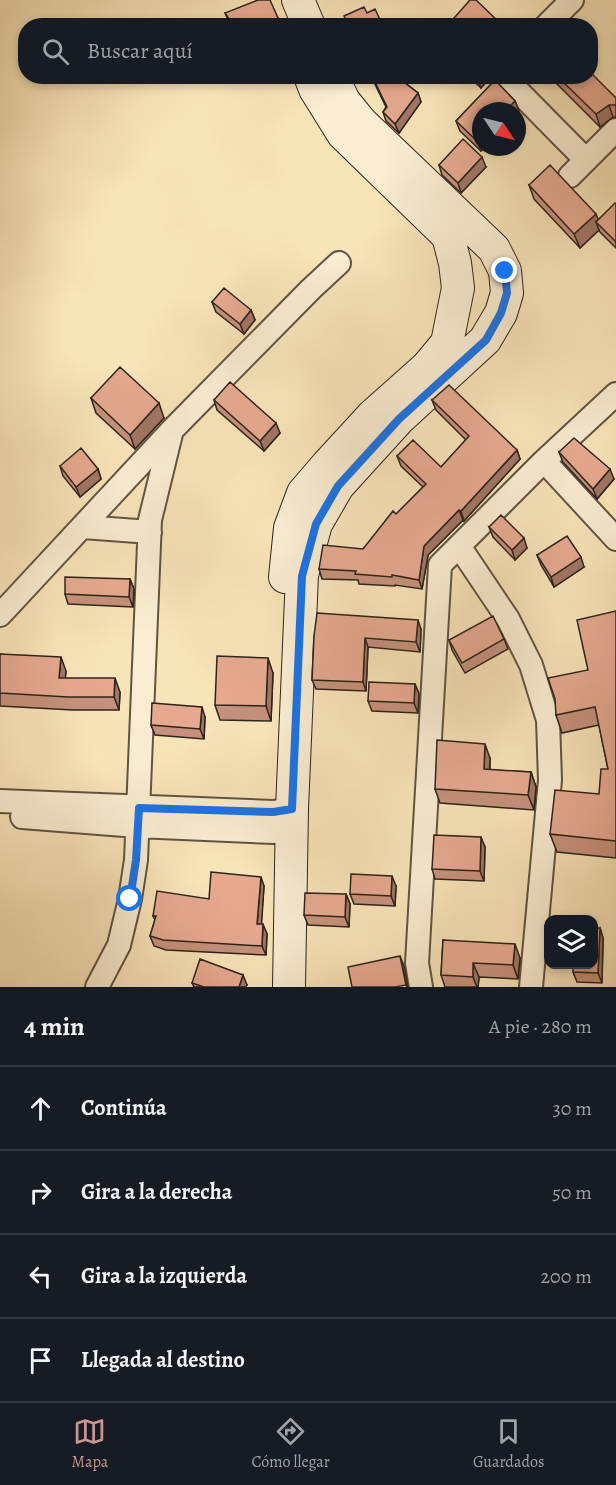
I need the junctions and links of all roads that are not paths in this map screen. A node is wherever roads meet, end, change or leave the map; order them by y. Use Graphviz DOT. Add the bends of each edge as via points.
graph roads {
  1 [pos="277,0"];
  2 [pos="298,0"];
  3 [pos="572,0"];
  4 [pos="285,18"];
  5 [pos="306,18"];
  6 [pos="554,18"];
  7 [pos="313,84"];
  8 [pos="336,84"];
  9 [pos="510,84"];
  10 [pos="616,130"];
  11 [pos="458,230"];
  12 [pos="339,263"];
  13 [pos="457,350"];
  14 [pos="616,394"];
  15 [pos="172,430"];
  16 [pos="544,461"];
  17 [pos="83,527"];
  18 [pos="150,532"];
  19 [pos="616,539"];
  20 [pos="459,546"];
  21 [pos="0,615"];
  22 [pos="0,801"];
  23 [pos="0,815"];
  24 [pos="138,817"];
  25 [pos="283,821"];
  26 [pos="280,986"];
  27 [pos="97,987"];
  28 [pos="421,987"];
  29 [pos="531,987"];
  1 -- 4 [label="street"];
  2 -- 5 [label="street"];
  3 -- 6 [label="street"];
  7 -- 11 [label="street" via="343,134"];
  8 -- 11 [label="street" via="344,102"];
  9 -- 10 [label="street" via="578,168"];
  11 -- 13 [label="street"];
  11 -- 13 [label="street" via="494,249 505,271 507,293 486,340"];
  12 -- 15 [label="street"];
  13 -- 25 [label="street" via="427,367 372,416 303,494 290,528 286,565"];
  14 -- 16 [label="street"];
  15 -- 17 [label="street"];
  15 -- 18 [label="street" via="160,471"];
  16 -- 19 [label="street"];
  16 -- 20 [label="street"];
  17 -- 18 [label="street"];
  17 -- 21 [label="street"];
  18 -- 24 [label="street"];
  20 -- 28 [label="street" via="440,565 438,579 417,963"];
  20 -- 29 [label="street" via="508,619 531,665 548,720 550,780"];
  22 -- 24 [label="street"];
  23 -- 24 [label="street"];
  24 -- 25 [label="street"];
  24 -- 27 [label="street" via="136,860 119,945"];
  25 -- 26 [label="street"];
}
